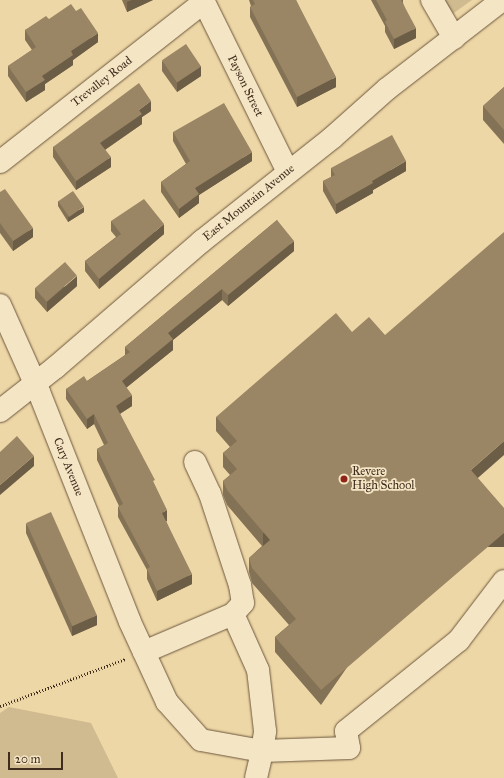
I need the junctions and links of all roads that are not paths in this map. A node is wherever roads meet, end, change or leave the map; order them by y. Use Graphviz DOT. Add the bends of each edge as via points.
graph roads {
  1 [pos="432,0"];
  2 [pos="502,0"];
  3 [pos="204,1"];
  4 [pos="454,38"];
  5 [pos="0,162"];
  6 [pos="288,172"];
  7 [pos="0,305"];
  8 [pos="35,383"];
  9 [pos="0,411"];
  10 [pos="195,462"];
  11 [pos="504,581"];
  12 [pos="233,614"];
  13 [pos="144,652"];
  14 [pos="262,751"];
  15 [pos="256,778"];
  1 -- 4 [label="street"];
  2 -- 4 [label="street, East Mountain Avenue"];
  3 -- 5 [label="street, Trevalley Road"];
  3 -- 6 [label="street, Payson Street"];
  4 -- 6 [label="street, East Mountain Avenue"];
  6 -- 8 [label="street, East Mountain Avenue"];
  7 -- 8 [label="street, Cary Avenue"];
  8 -- 9 [label="street, East Mountain Avenue"];
  8 -- 13 [label="street, Cary Avenue"];
  10 -- 12 [label="street" via="210,494 240,585 243,603"];
  11 -- 14 [label="street, Cary Avenue" via="459,640 346,731 349,748"];
  12 -- 13 [label="street"];
  12 -- 14 [label="street" via="258,670 265,731"];
  13 -- 14 [label="street, Cary Avenue" via="167,702 201,740"];
  14 -- 15 [label="street"];
}
